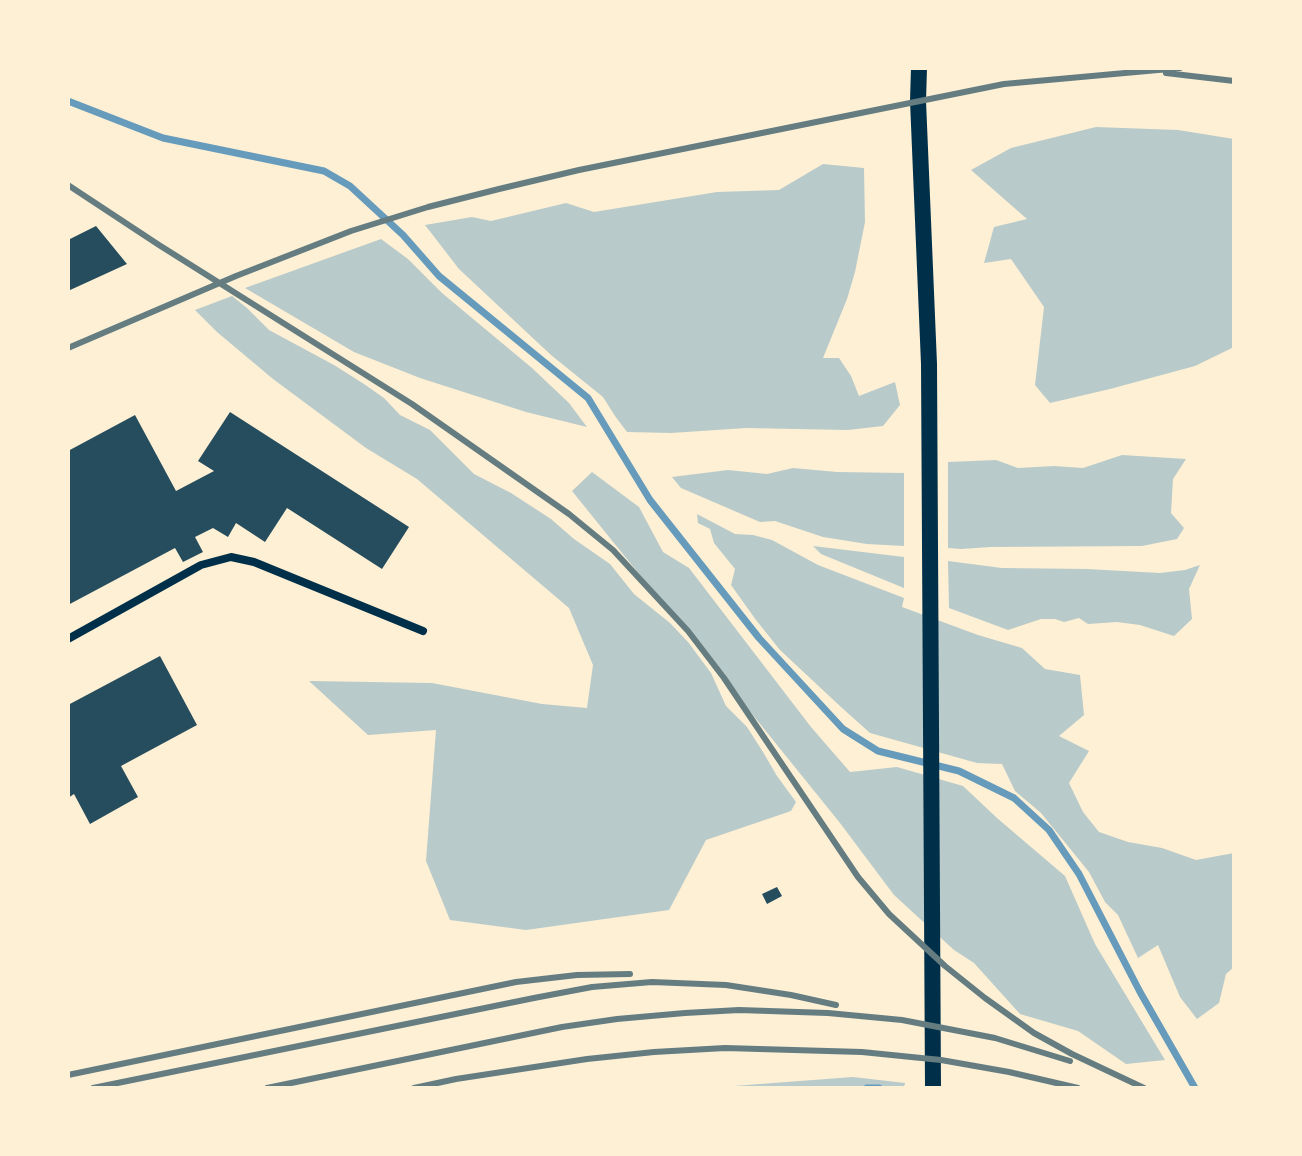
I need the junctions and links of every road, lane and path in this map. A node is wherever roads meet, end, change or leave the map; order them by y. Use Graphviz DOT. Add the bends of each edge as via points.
graph roads {
  1 [pos="919,68"];
  2 [pos="423,631"];
  3 [pos="68,639"];
  4 [pos="933,1088"];
  1 -- 4 [label="main road" via="929,364"];
  2 -- 3 [label="street" via="231,557 201,565"];
}
